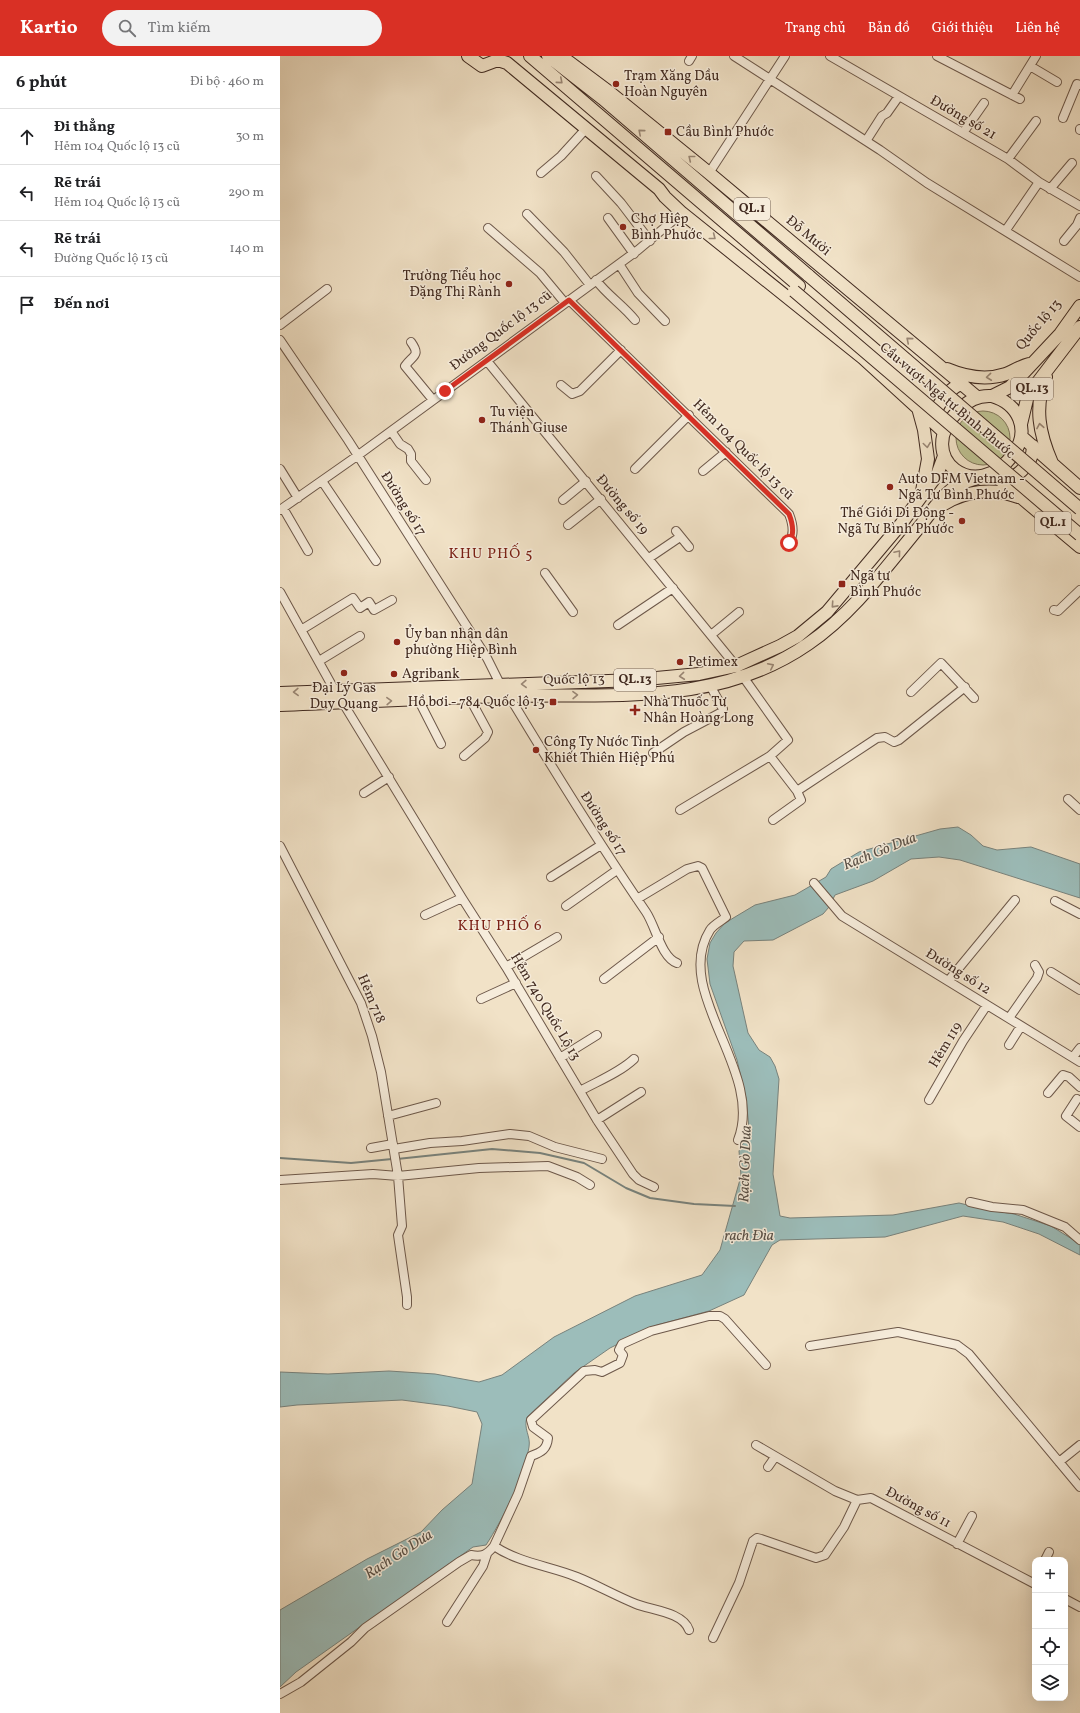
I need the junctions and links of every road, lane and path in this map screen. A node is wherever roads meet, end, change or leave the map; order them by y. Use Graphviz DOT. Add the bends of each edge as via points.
graph roads {
  1 [pos="468,56"];
  2 [pos="530,56"];
  3 [pos="548,56"];
  4 [pos="561,56"];
  5 [pos="572,56"];
  6 [pos="734,56"];
  7 [pos="785,56"];
  8 [pos="830,56"];
  9 [pos="937,56"];
  10 [pos="1036,56"];
  11 [pos="496,58"];
  12 [pos="1030,66"];
  13 [pos="771,80"];
  14 [pos="1057,82"];
  15 [pos="1080,85"];
  16 [pos="605,95"];
  17 [pos="1012,95"];
  18 [pos="899,96"];
  19 [pos="1020,99"];
  20 [pos="984,103"];
  21 [pos="1063,118"];
  22 [pos="1036,121"];
  23 [pos="583,132"];
  24 [pos="963,133"];
  25 [pos="866,141"];
  26 [pos="1008,160"];
  27 [pos="1072,163"];
  28 [pos="541,173"];
  29 [pos="596,176"];
  30 [pos="705,178"];
  31 [pos="1038,182"];
  32 [pos="1050,189"];
  33 [pos="665,197"];
  34 [pos="689,204"];
  35 [pos="1080,206"];
  36 [pos="527,214"];
  37 [pos="608,218"];
  38 [pos="1080,218"];
  39 [pos="488,228"];
  40 [pos="1006,230"];
  41 [pos="650,241"];
  42 [pos="1064,241"];
  43 [pos="634,254"];
  44 [pos="619,264"];
  45 [pos="811,272"];
  46 [pos="1080,277"];
  47 [pos="593,283"];
  48 [pos="796,288"];
  49 [pos="327,289"];
  50 [pos="1080,298"];
  51 [pos="567,301"];
  52 [pos="1080,306"];
  53 [pos="635,320"];
  54 [pos="665,322"];
  55 [pos="280,325"];
  56 [pos="1080,327"];
  57 [pos="280,340"];
  58 [pos="411,342"];
  59 [pos="621,350"];
  60 [pos="1055,360"];
  61 [pos="487,361"];
  62 [pos="939,365"];
  63 [pos="1027,367"];
  64 [pos="960,384"];
  65 [pos="561,385"];
  66 [pos="992,396"];
  67 [pos="977,397"];
  68 [pos="433,400"];
  69 [pos="918,407"];
  70 [pos="689,415"];
  71 [pos="934,422"];
  72 [pos="1021,424"];
  73 [pos="391,431"];
  74 [pos="944,432"];
  75 [pos="1022,437"];
  76 [pos="1032,446"];
  77 [pos="726,452"];
  78 [pos="357,456"];
  79 [pos="944,456"];
  80 [pos="1052,462"];
  81 [pos="280,469"];
  82 [pos="635,469"];
  83 [pos="703,471"];
  84 [pos="992,473"];
  85 [pos="980,477"];
  86 [pos="322,480"];
  87 [pos="426,480"];
  88 [pos="586,481"];
  89 [pos="1004,482"];
  90 [pos="1080,488"];
  91 [pos="298,498"];
  92 [pos="920,498"];
  93 [pos="563,500"];
  94 [pos="601,500"];
  95 [pos="1025,500"];
  96 [pos="1080,502"];
  97 [pos="282,509"];
  98 [pos="934,509"];
  99 [pos="1080,509"];
  100 [pos="568,525"];
  101 [pos="1080,527"];
  102 [pos="1080,535"];
  103 [pos="789,543"];
  104 [pos="688,547"];
  105 [pos="1080,547"];
  106 [pos="308,551"];
  107 [pos="649,558"];
  108 [pos="376,561"];
  109 [pos="545,573"];
  110 [pos="673,588"];
  111 [pos="1080,590"];
  112 [pos="280,592"];
  113 [pos="392,600"];
  114 [pos="1054,610"];
  115 [pos="573,612"];
  116 [pos="739,612"];
  117 [pos="618,625"];
  118 [pos="301,630"];
  119 [pos="711,635"];
  120 [pos="360,636"];
  121 [pos="319,661"];
  122 [pos="736,666"];
  123 [pos="744,678"];
  124 [pos="500,684"];
  125 [pos="711,687"];
  126 [pos="965,687"];
  127 [pos="335,691"];
  128 [pos="911,692"];
  129 [pos="280,693"];
  130 [pos="509,696"];
  131 [pos="469,697"];
  132 [pos="974,698"];
  133 [pos="418,700"];
  134 [pos="343,702"];
  135 [pos="280,705"];
  136 [pos="441,744"];
  137 [pos="653,753"];
  138 [pos="464,756"];
  139 [pos="770,756"];
  140 [pos="388,777"];
  141 [pos="797,791"];
  142 [pos="364,793"];
  143 [pos="1068,799"];
  144 [pos="680,810"];
  145 [pos="1080,810"];
  146 [pos="773,820"];
  147 [pos="601,845"];
  148 [pos="280,846"];
  149 [pos="617,870"];
  150 [pos="551,877"];
  151 [pos="814,883"];
  152 [pos="462,898"];
  153 [pos="637,899"];
  154 [pos="1014,900"];
  155 [pos="1055,901"];
  156 [pos="566,906"];
  157 [pos="1080,914"];
  158 [pos="425,915"];
  159 [pos="557,937"];
  160 [pos="659,937"];
  161 [pos="677,963"];
  162 [pos="1035,965"];
  163 [pos="506,967"];
  164 [pos="1051,972"];
  165 [pos="604,979"];
  166 [pos="949,980"];
  167 [pos="516,983"];
  168 [pos="1080,990"];
  169 [pos="482,999"];
  170 [pos="987,1005"];
  171 [pos="1009,1018"];
  172 [pos="1021,1026"];
  173 [pos="597,1035"];
  174 [pos="1010,1045"];
  175 [pos="1080,1048"];
  176 [pos="560,1058"];
  177 [pos="634,1059"];
  178 [pos="1077,1060"];
  179 [pos="1080,1087"];
  180 [pos="580,1091"];
  181 [pos="641,1092"];
  182 [pos="1048,1093"];
  183 [pos="1076,1099"];
  184 [pos="929,1100"];
  185 [pos="436,1103"];
  186 [pos="388,1116"];
  187 [pos="597,1120"];
  188 [pos="1080,1127"];
  189 [pos="738,1140"];
  190 [pos="393,1146"];
  191 [pos="371,1148"];
  192 [pos="602,1159"];
  193 [pos="398,1176"];
  194 [pos="280,1180"];
  195 [pos="590,1185"];
  196 [pos="654,1187"];
  197 [pos="970,1202"];
  198 [pos="1080,1240"];
  199 [pos="407,1305"];
  200 [pos="810,1346"];
  201 [pos="766,1365"];
  202 [pos="756,1445"];
  203 [pos="1080,1445"];
  204 [pos="775,1457"];
  205 [pos="1059,1462"];
  206 [pos="768,1467"];
  207 [pos="1080,1487"];
  208 [pos="857,1500"];
  209 [pos="972,1516"];
  210 [pos="957,1544"];
  211 [pos="494,1546"];
  212 [pos="1049,1552"];
  213 [pos="487,1554"];
  214 [pos="1046,1557"];
  215 [pos="1032,1580"];
  216 [pos="1068,1601"];
  217 [pos="1080,1607"];
  218 [pos="447,1622"];
  219 [pos="689,1630"];
  220 [pos="713,1638"];
  221 [pos="280,1694"];
  1 -- 11 [label="highway" via="482,66"];
  2 -- 34 [label="highway, QL.1, one-way"];
  3 -- 16 [label="highway, Đỗ Mười / QL.1"];
  4 -- 16 [label="highway, Đỗ Mười / QL.1"];
  5 -- 16 [label="highway, QL.1" via="597,77"];
  6 -- 13 [label="street"];
  7 -- 13 [label="street"];
  8 -- 18 [label="street, Đường số 21"];
  9 -- 17 [label="street"];
  10 -- 12 [label="street"];
  11 -- 23 [label="highway, QL.1" via="503,68"];
  11 -- 33 [label="highway, QL.1" via="506,63 659,189"];
  12 -- 14 [label="street"];
  12 -- 17 [label="street"];
  13 -- 25 [label="street"];
  13 -- 30 [label="street"];
  15 -- 21 [label="street" via="1077,84"];
  30 -- 16 [label="highway, Đỗ Mười / QL.1, one-way"];
  30 -- 16 [label="highway, Đỗ Mười / QL.1, one-way" via="625,105"];
  17 -- 19 [label="street"];
  18 -- 24 [label="street, Đường số 21"];
  18 -- 25 [label="street"];
  20 -- 24 [label="street"];
  22 -- 26 [label="street"];
  23 -- 28 [label="street"];
  23 -- 33 [label="highway, QL.1" via="656,194"];
  24 -- 26 [label="street, Đường số 21"];
  25 -- 40 [label="street"];
  26 -- 31 [label="street, Đường số 21"];
  27 -- 32 [label="street"];
  29 -- 41 [label="street"];
  30 -- 45 [label="highway, Đỗ Mười / QL.1"];
  62 -- 30 [label="highway, Đỗ Mười / QL.1, one-way"];
  31 -- 32 [label="street, Đường số 21"];
  31 -- 40 [label="street"];
  32 -- 35 [label="street, Đường số 21"];
  33 -- 34 [label="highway, QL.1"];
  34 -- 41 [label="street, Đường Quốc lộ 13 cũ"];
  34 -- 48 [label="highway, QL.1"];
  34 -- 69 [label="highway, QL.1, one-way"];
  36 -- 47 [label="street"];
  37 -- 43 [label="street"];
  38 -- 42 [label="street"];
  39 -- 51 [label="street, Hẻm 104 Quốc lộ 13 cũ" via="530,263"];
  40 -- 46 [label="street"];
  41 -- 43 [label="street, Đường Quốc lộ 13 cũ"];
  43 -- 44 [label="street, Đường Quốc lộ 13 cũ"];
  44 -- 47 [label="street, Đường Quốc lộ 13 cũ"];
  44 -- 54 [label="street" via="638,293"];
  45 -- 96 [label="highway, Cầu vượt Ngã tư Bình Phước / QL.1"];
  45 -- 99 [label="highway, Cầu vượt Ngã tư Bình Phước / QL.1, bridge"];
  47 -- 51 [label="street, Đường Quốc lộ 13 cũ"];
  47 -- 53 [label="street" via="616,299"];
  48 -- 101 [label="highway, Cầu vượt Ngã tư Bình Phước / QL.1"];
  48 -- 102 [label="highway, Cầu vượt Ngã tư Bình Phước / QL.1, bridge"];
  49 -- 55 [label="street"];
  50 -- 63 [label="highway, Quốc lộ 13 / QL.13"];
  51 -- 59 [label="street, Hẻm 104 Quốc lộ 13 cũ"];
  51 -- 61 [label="street, Đường Quốc lộ 13 cũ"];
  52 -- 63 [label="highway, Quốc lộ 13 / QL.13" via="1060,334"];
  56 -- 60 [label="highway, QL.13"];
  57 -- 78 [label="street, Đường số 17"];
  58 -- 68 [label="street" via="416,355 405,366"];
  59 -- 65 [label="street" via="580,391 572,394"];
  59 -- 70 [label="street, Hẻm 104 Quốc lộ 13 cũ"];
  60 -- 72 [label="highway, QL.13" via="1026,399"];
  80 -- 60 [label="highway, one-way" via="1040,431 1038,407 1042,388"];
  61 -- 68 [label="street, Đường Quốc lộ 13 cũ"];
  61 -- 88 [label="street, Đường số 19"];
  63 -- 62 [label="highway, one-way" via="1004,375 982,378 966,376"];
  62 -- 64 [label="highway, Đỗ Mười / QL.1"];
  63 -- 66 [label="highway, Quốc lộ 13 / QL.13" via="1010,387"];
  64 -- 67 [label="highway, Đỗ Mười / QL.1"];
  64 -- 71 [label="highway" via="939,405 935,411"];
  66 -- 67 [label="highway, QL.13"];
  66 -- 72 [label="highway, QL.13" via="1012,407"];
  67 -- 74 [label="highway, QL.13" via="956,413"];
  68 -- 73 [label="street, Đường Quốc lộ 13 cũ"];
  69 -- 71 [label="highway, QL.1"];
  69 -- 92 [label="highway, one-way" via="926,437 928,458"];
  70 -- 77 [label="street, Hẻm 104 Quốc lộ 13 cũ"];
  70 -- 82 [label="street"];
  71 -- 74 [label="highway, QL.1"];
  72 -- 75 [label="highway, QL.13"];
  73 -- 78 [label="street, Đường Quốc lộ 13 cũ"];
  73 -- 87 [label="street" via="400,444 408,449 411,461"];
  74 -- 79 [label="highway, QL.13"];
  75 -- 76 [label="highway"];
  75 -- 84 [label="highway, QL.13" via="1014,454"];
  76 -- 80 [label="highway"];
  76 -- 89 [label="highway" via="1031,457 1022,471"];
  77 -- 83 [label="street"];
  77 -- 103 [label="street, Hẻm 104 Quốc lộ 13 cũ" via="789,514 793,525 792,539"];
  78 -- 86 [label="street, Đường Quốc lộ 13 cũ"];
  78 -- 124 [label="street, Đường số 17" via="487,658"];
  79 -- 85 [label="highway, QL.13" via="957,472"];
  79 -- 92 [label="highway, Quốc lộ 13 / QL.13" via="938,473"];
  80 -- 90 [label="highway"];
  81 -- 91 [label="street"];
  84 -- 85 [label="highway, QL.13"];
  84 -- 89 [label="highway, QL.1"];
  85 -- 98 [label="highway, Quốc lộ 13 / QL.13" via="954,487"];
  86 -- 91 [label="street, Đường Quốc lộ 13 cũ"];
  86 -- 108 [label="street"];
  88 -- 93 [label="street"];
  88 -- 94 [label="street, Đường số 19"];
  89 -- 95 [label="highway, QL.1"];
  91 -- 97 [label="street, Đường Quốc lộ 13 cũ"];
  92 -- 122 [label="highway, Quốc lộ 13 / QL.13, one-way" via="827,612 798,636"];
  94 -- 100 [label="street"];
  94 -- 107 [label="street, Đường số 19"];
  95 -- 98 [label="highway" via="998,492 970,493 956,497"];
  95 -- 105 [label="highway, QL.1"];
  97 -- 106 [label="street"];
  123 -- 98 [label="highway, Quốc lộ 13 / QL.13, one-way" via="790,657 824,632 870,586"];
  104 -- 107 [label="street" via="678,534"];
  107 -- 110 [label="street, Đường số 19"];
  109 -- 115 [label="street"];
  110 -- 117 [label="street"];
  110 -- 119 [label="street, Đường số 19"];
  111 -- 114 [label="street" via="1058,610"];
  112 -- 118 [label="street"];
  113 -- 118 [label="street" via="374,610 370,602 360,608 353,598"];
  116 -- 119 [label="street"];
  118 -- 121 [label="street"];
  119 -- 122 [label="street, Đường số 19"];
  120 -- 121 [label="street"];
  121 -- 127 [label="street"];
  122 -- 124 [label="highway, Quốc lộ 13 / QL.13, one-way" via="699,674 656,678"];
  123 -- 125 [label="highway, Quốc lộ 13 / QL.13"];
  123 -- 139 [label="street" via="788,740"];
  124 -- 127 [label="highway, Quốc lộ 13 / QL.13"];
  130 -- 125 [label="highway, Quốc lộ 13 / QL.13, one-way" via="644,693"];
  125 -- 137 [label="street" via="723,709 722,712 684,732"];
  126 -- 128 [label="street" via="941,663"];
  126 -- 132 [label="street"];
  126 -- 141 [label="street" via="899,740 894,742 884,737 877,738"];
  127 -- 129 [label="highway, Quốc lộ 13 / QL.13, one-way"];
  130 -- 131 [label="highway, Quốc lộ 13 / QL.13"];
  130 -- 147 [label="street, Đường số 17"];
  131 -- 133 [label="highway, Quốc lộ 13 / QL.13"];
  131 -- 138 [label="street" via="488,732 485,738"];
  134 -- 133 [label="highway, Quốc lộ 13 / QL.13, one-way"];
  133 -- 136 [label="street"];
  134 -- 135 [label="highway, Quốc lộ 13 / QL.13"];
  134 -- 140 [label="street, Hẻm 740 Quốc Lộ 13"];
  139 -- 141 [label="street"];
  139 -- 144 [label="street"];
  140 -- 142 [label="street"];
  140 -- 152 [label="street, Hẻm 740 Quốc Lộ 13"];
  141 -- 146 [label="street" via="801,800"];
  143 -- 145 [label="street"];
  147 -- 149 [label="street, Đường số 17"];
  147 -- 150 [label="street"];
  148 -- 186 [label="street, Hẻm 718" via="361,1003 381,1072"];
  149 -- 153 [label="street, Đường số 17"];
  149 -- 156 [label="street"];
  151 -- 166 [label="street, Đường số 12" via="842,916"];
  152 -- 158 [label="street"];
  152 -- 163 [label="street, Hẻm 740 Quốc Lộ 13"];
  153 -- 160 [label="street, Đường số 17"];
  153 -- 189 [label="street" via="687,869 698,866 702,868 726,916 710,929 699,957 703,990 734,1070 741,1097 743,1124"];
  154 -- 166 [label="street"];
  155 -- 157 [label="street"];
  159 -- 163 [label="street"];
  160 -- 161 [label="street, Đường số 17" via="668,959"];
  160 -- 165 [label="street"];
  162 -- 171 [label="street" via="1039,972 1037,978"];
  163 -- 167 [label="street, Hẻm 740 Quốc Lộ 13"];
  164 -- 168 [label="street"];
  166 -- 170 [label="street, Đường số 12"];
  167 -- 169 [label="street"];
  167 -- 176 [label="street, Hẻm 740 Quốc Lộ 13"];
  170 -- 171 [label="street, Đường số 12"];
  170 -- 184 [label="street, Hẻm 119"];
  171 -- 172 [label="street, Đường số 12"];
  172 -- 174 [label="street"];
  172 -- 178 [label="street, Đường số 12"];
  173 -- 176 [label="street"];
  175 -- 178 [label="street"];
  176 -- 180 [label="street, Hẻm 740 Quốc Lộ 13"];
  177 -- 180 [label="street" via="623,1069"];
  179 -- 182 [label="street" via="1063,1075"];
  180 -- 187 [label="street, Hẻm 740 Quốc Lộ 13"];
  181 -- 187 [label="street"];
  183 -- 188 [label="street" via="1066,1116"];
  185 -- 186 [label="street"];
  186 -- 190 [label="street, Hẻm 718"];
  187 -- 196 [label="street, Hẻm 740 Quốc Lộ 13" via="639,1180"];
  190 -- 191 [label="street"];
  190 -- 192 [label="street" via="462,1141 510,1134 529,1136 555,1147"];
  190 -- 193 [label="street, Hẻm 718"];
  193 -- 194 [label="street" via="366,1175"];
  193 -- 195 [label="street" via="479,1168 548,1166"];
  193 -- 199 [label="street, Hẻm 718" via="402,1226 398,1235"];
  197 -- 198 [label="street" via="1023,1210 1065,1227"];
  200 -- 205 [label="street" via="898,1332 957,1345 969,1354"];
  201 -- 211 [label="street" via="720,1316 709,1316 651,1331 622,1344 619,1350 623,1356 620,1363 602,1372 584,1371 532,1420 533,1427 548,1438 547,1444 545,1449 531,1456 518,1494"];
  202 -- 204 [label="street, Đường số 11"];
  203 -- 205 [label="street"];
  204 -- 206 [label="street"];
  204 -- 208 [label="street, Đường số 11" via="835,1492"];
  205 -- 207 [label="street"];
  208 -- 210 [label="street, Đường số 11" via="871,1498"];
  208 -- 220 [label="street" via="844,1527 821,1558 756,1538 739,1583"];
  209 -- 210 [label="street"];
  210 -- 215 [label="street, Đường số 11"];
  211 -- 213 [label="street"];
  211 -- 219 [label="street" via="536,1565 576,1576 636,1604 678,1618"];
  212 -- 214 [label="street"];
  213 -- 218 [label="street" via="483,1566"];
  213 -- 221 [label="street" via="471,1555 459,1562 365,1628 301,1682"];
  216 -- 217 [label="street"];
}
